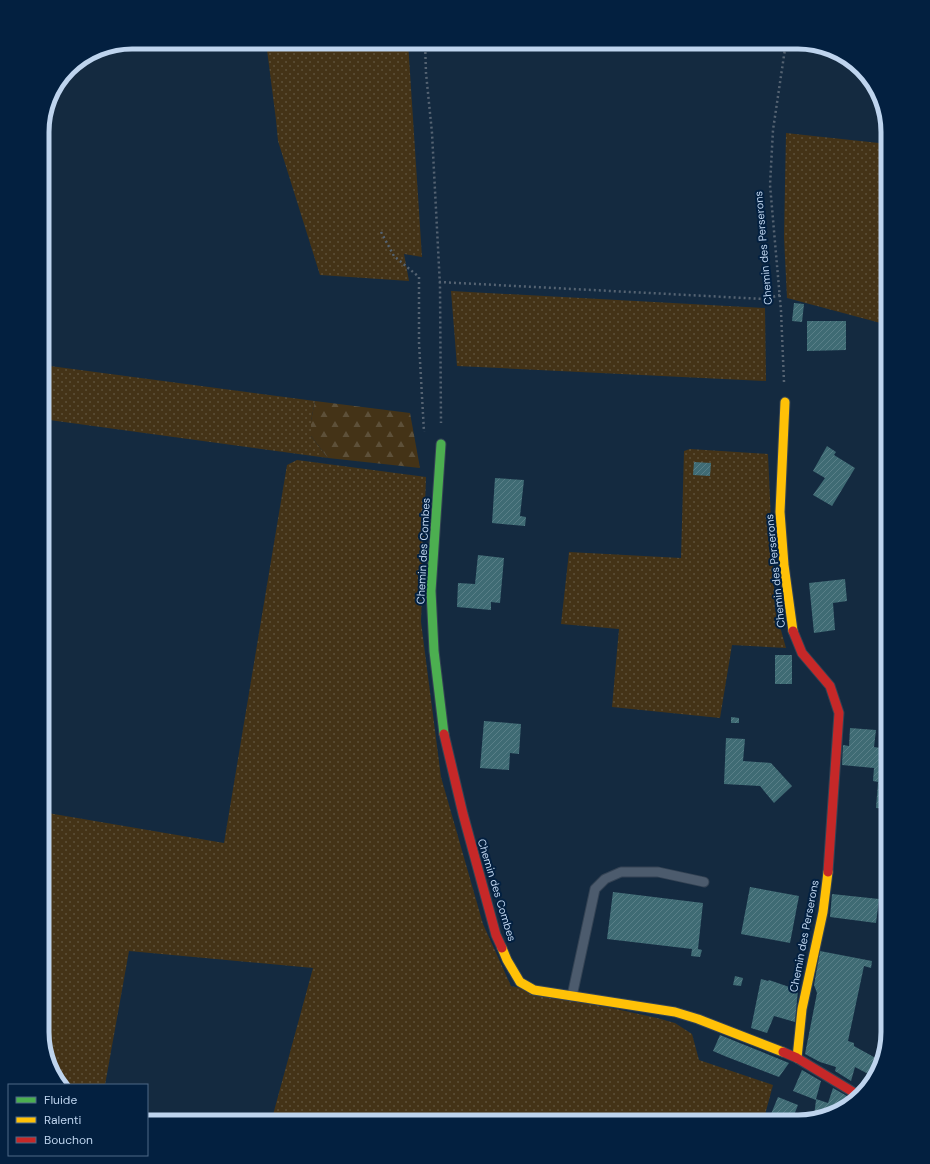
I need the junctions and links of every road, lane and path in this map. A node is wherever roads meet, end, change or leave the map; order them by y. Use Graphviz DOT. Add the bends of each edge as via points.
graph roads {
  1 [pos="426,49"];
  2 [pos="785,49"];
  3 [pos="381,232"];
  4 [pos="440,282"];
  5 [pos="780,295"];
  6 [pos="785,402"];
  7 [pos="424,433"];
  8 [pos="441,444"];
  9 [pos="704,882"];
  10 [pos="572,997"];
  11 [pos="797,1058"];
  12 [pos="854,1093"];
  1 -- 4 [label="path"];
  2 -- 5 [label="path, Chemin des Perserons" via="773,130 770,184"];
  3 -- 7 [label="path" via="394,256 419,278 419,343"];
  4 -- 5 [label="path" via="764,299"];
  4 -- 8 [label="path"];
  5 -- 6 [label="path, Chemin des Perserons"];
  6 -- 11 [label="street, Chemin des Perserons" via="780,512 792,630 802,653 830,686 839,713 828,875 823,912 802,1009"];
  8 -- 10 [label="street, Chemin des Combes" via="432,598 434,651 443,729 455,783 496,935 507,960 520,982 534,990"];
  9 -- 10 [label="lane" via="658,872 621,872 605,879 595,888"];
  10 -- 11 [label="street, Chemin des Combes" via="675,1012"];
  11 -- 12 [label="street, Chemin des Combes"];
}
